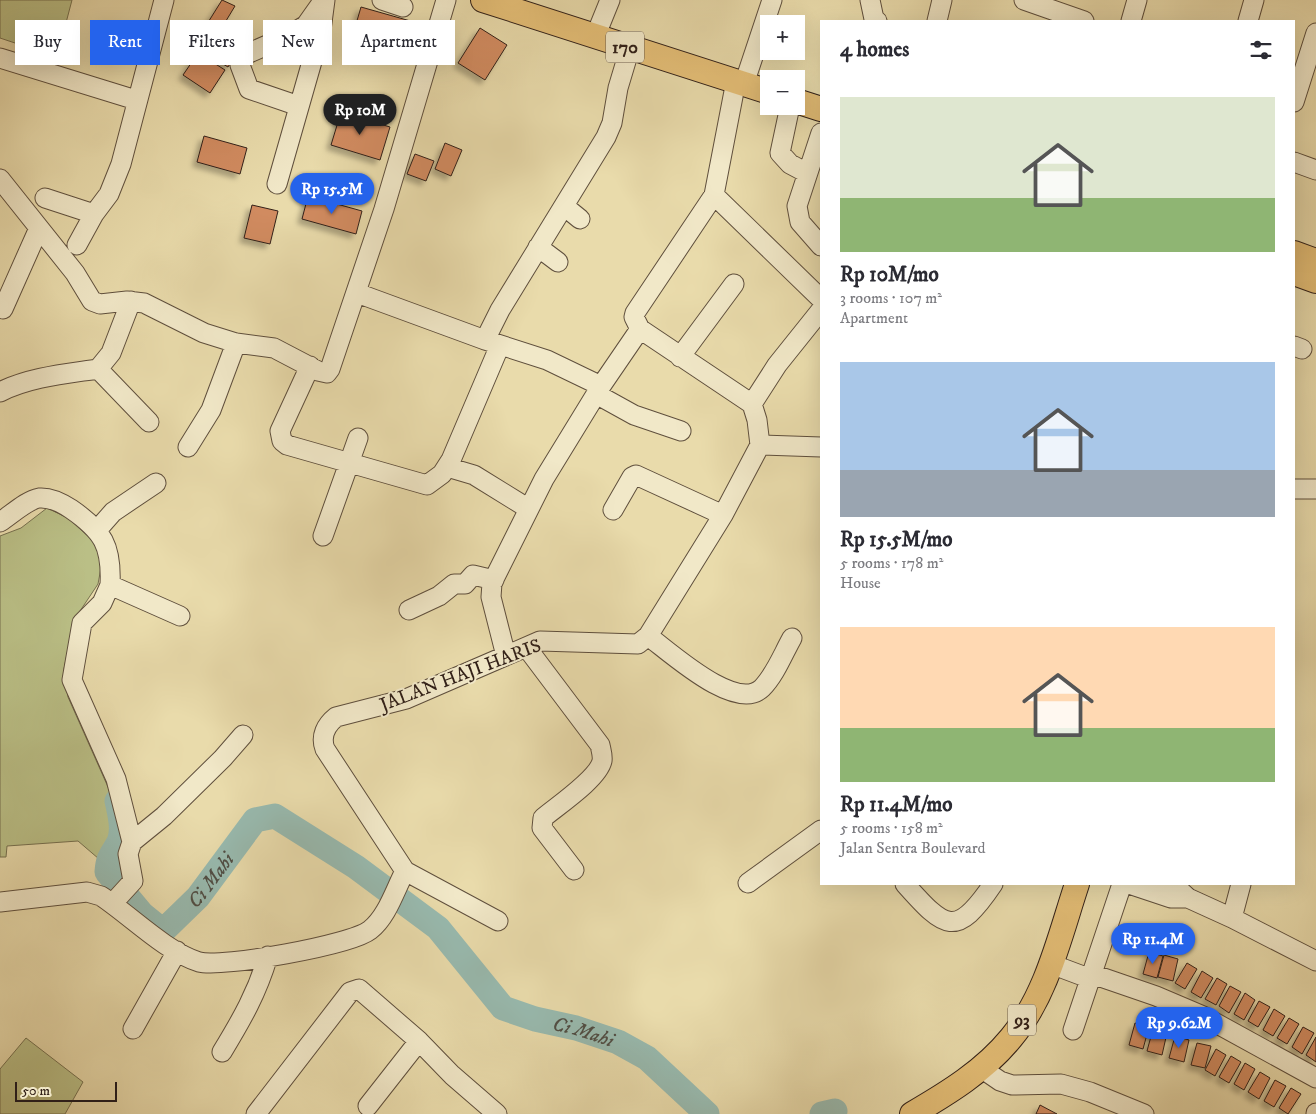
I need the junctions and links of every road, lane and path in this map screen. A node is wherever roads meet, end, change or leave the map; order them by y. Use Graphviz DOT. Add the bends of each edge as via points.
graph roads {
  1 [pos="164,0"];
  2 [pos="324,0"];
  3 [pos="382,0"];
  4 [pos="446,0"];
  5 [pos="483,0"];
  6 [pos="610,0"];
  7 [pos="772,0"];
  8 [pos="870,0"];
  9 [pos="942,0"];
  10 [pos="1024,0"];
  11 [pos="1137,0"];
  12 [pos="1254,0"];
  13 [pos="403,7"];
  14 [pos="1052,10"];
  15 [pos="876,20"];
  16 [pos="937,20"];
  17 [pos="1081,20"];
  18 [pos="1130,20"];
  19 [pos="1248,20"];
  20 [pos="595,37"];
  21 [pos="1315,42"];
  22 [pos="630,48"];
  23 [pos="0,58"];
  24 [pos="740,83"];
  25 [pos="760,89"];
  26 [pos="1295,90"];
  27 [pos="136,100"];
  28 [pos="290,104"];
  29 [pos="805,104"];
  30 [pos="820,109"];
  31 [pos="788,115"];
  32 [pos="820,136"];
  33 [pos="1295,162"];
  34 [pos="1316,170"];
  35 [pos="807,173"];
  36 [pos="0,179"];
  37 [pos="277,184"];
  38 [pos="714,195"];
  39 [pos="45,198"];
  40 [pos="564,206"];
  41 [pos="94,214"];
  42 [pos="580,219"];
  43 [pos="39,228"];
  44 [pos="77,244"];
  45 [pos="820,245"];
  46 [pos="538,248"];
  47 [pos="1295,253"];
  48 [pos="1316,261"];
  49 [pos="558,262"];
  50 [pos="1295,273"];
  51 [pos="1316,281"];
  52 [pos="734,284"];
  53 [pos="357,293"];
  54 [pos="820,298"];
  55 [pos="116,302"];
  56 [pos="4,309"];
  57 [pos="820,311"];
  58 [pos="640,329"];
  59 [pos="236,343"];
  60 [pos="492,343"];
  61 [pos="680,357"];
  62 [pos="310,366"];
  63 [pos="98,369"];
  64 [pos="599,390"];
  65 [pos="0,392"];
  66 [pos="752,404"];
  67 [pos="149,422"];
  68 [pos="681,431"];
  69 [pos="358,438"];
  70 [pos="760,445"];
  71 [pos="820,446"];
  72 [pos="188,447"];
  73 [pos="350,464"];
  74 [pos="447,467"];
  75 [pos="156,483"];
  76 [pos="1295,489"];
  77 [pos="1316,489"];
  78 [pos="529,508"];
  79 [pos="613,510"];
  80 [pos="723,515"];
  81 [pos="0,522"];
  82 [pos="98,529"];
  83 [pos="323,536"];
  84 [pos="494,580"];
  85 [pos="110,586"];
  86 [pos="409,610"];
  87 [pos="180,616"];
  88 [pos="648,636"];
  89 [pos="792,638"];
  90 [pos="527,648"];
  91 [pos="506,656"];
  92 [pos="243,735"];
  93 [pos="820,831"];
  94 [pos="132,842"];
  95 [pos="574,870"];
  96 [pos="402,877"];
  97 [pos="748,883"];
  98 [pos="906,885"];
  99 [pos="992,885"];
  100 [pos="1077,885"];
  101 [pos="1122,885"];
  102 [pos="1132,885"];
  103 [pos="1171,885"];
  104 [pos="1241,885"];
  105 [pos="120,896"];
  106 [pos="1188,898"];
  107 [pos="0,902"];
  108 [pos="1232,918"];
  109 [pos="498,921"];
  110 [pos="177,951"];
  111 [pos="268,956"];
  112 [pos="1316,961"];
  113 [pos="1051,964"];
  114 [pos="1091,979"];
  115 [pos="133,1029"];
  116 [pos="1073,1030"];
  117 [pos="419,1041"];
  118 [pos="222,1052"];
  119 [pos="981,1068"];
  120 [pos="1316,1078"];
  121 [pos="368,1106"];
  122 [pos="928,1110"];
  123 [pos="256,1114"];
  124 [pos="497,1114"];
  125 [pos="1144,1114"];
  1 -- 27 [label="street"];
  2 -- 28 [label="street" via="306,25 240,57 249,89"];
  2 -- 37 [label="street" via="321,30"];
  3 -- 13 [label="street"];
  4 -- 53 [label="street"];
  5 -- 20 [label="main road, 170"];
  6 -- 20 [label="street"];
  7 -- 24 [label="street"];
  8 -- 15 [label="street"];
  9 -- 16 [label="street"];
  10 -- 14 [label="street"];
  11 -- 18 [label="street"];
  12 -- 19 [label="street"];
  14 -- 17 [label="street"];
  20 -- 22 [label="main road, 170"];
  21 -- 26 [label="street"];
  22 -- 24 [label="main road, 170"];
  22 -- 40 [label="street" via="612,123"];
  23 -- 27 [label="street"];
  24 -- 25 [label="main road, 170"];
  24 -- 38 [label="street"];
  27 -- 41 [label="street" via="118,171 109,194"];
  29 -- 30 [label="main road"];
  31 -- 35 [label="street" via="780,152 790,164"];
  32 -- 35 [label="street"];
  33 -- 34 [label="street"];
  35 -- 45 [label="street" via="799,196 798,215 806,231"];
  36 -- 43 [label="street"];
  38 -- 54 [label="street"];
  38 -- 58 [label="street" via="635,313"];
  39 -- 41 [label="street"];
  40 -- 42 [label="street"];
  40 -- 46 [label="street"];
  41 -- 44 [label="street"];
  43 -- 55 [label="street" via="75,273 90,299"];
  43 -- 56 [label="street"];
  46 -- 49 [label="street"];
  46 -- 60 [label="street" via="500,310"];
  47 -- 48 [label="main road"];
  50 -- 51 [label="main road"];
  52 -- 61 [label="street"];
  53 -- 60 [label="street"];
  53 -- 62 [label="street" via="330,369 323,373"];
  55 -- 59 [label="street" via="144,303 176,321"];
  55 -- 63 [label="street" via="114,346"];
  57 -- 66 [label="street" via="777,365"];
  58 -- 61 [label="street"];
  58 -- 64 [label="street"];
  59 -- 62 [label="street" via="274,348"];
  59 -- 72 [label="street" via="211,410"];
  60 -- 64 [label="street" via="546,360"];
  60 -- 74 [label="street"];
  61 -- 66 [label="street"];
  62 -- 73 [label="street" via="280,437 287,445"];
  63 -- 65 [label="street" via="52,375"];
  63 -- 67 [label="street"];
  64 -- 68 [label="street" via="634,415"];
  64 -- 78 [label="street" via="556,456"];
  66 -- 70 [label="street"];
  69 -- 73 [label="street"];
  70 -- 71 [label="street"];
  70 -- 80 [label="street"];
  73 -- 74 [label="street" via="427,485 438,479"];
  73 -- 83 [label="street"];
  74 -- 78 [label="street" via="474,475"];
  75 -- 82 [label="street" via="113,512"];
  76 -- 77 [label="street"];
  78 -- 84 [label="street"];
  79 -- 80 [label="street" via="636,475"];
  80 -- 88 [label="street"];
  81 -- 82 [label="street" via="37,499 46,498 67,506"];
  82 -- 85 [label="street" via="108,549"];
  84 -- 86 [label="street" via="473,575 465,584 454,584 439,596"];
  84 -- 91 [label="street" via="491,597"];
  85 -- 87 [label="street"];
  85 -- 94 [label="street" via="102,603 82,623 72,680 116,779"];
  88 -- 89 [label="street" via="712,683 732,693 748,694 762,688"];
  88 -- 90 [label="street, JALAN HAJI HARIS" via="630,646 547,640"];
  90 -- 91 [label="street, JALAN HAJI HARIS"];
  90 -- 95 [label="street" via="602,751 602,761 595,774 541,823"];
  91 -- 96 [label="street, JALAN HAJI HARIS" via="406,699 336,717 326,727 322,739 324,748"];
  92 -- 94 [label="street" via="164,816"];
  93 -- 97 [label="street"];
  94 -- 105 [label="street" via="128,854 134,877"];
  96 -- 109 [label="street"];
  96 -- 111 [label="street" via="378,923 360,937"];
  98 -- 99 [label="street" via="931,912 955,923 965,919"];
  100 -- 113 [label="main road, 93"];
  101 -- 114 [label="street"];
  102 -- 106 [label="street" via="1171,898"];
  103 -- 106 [label="street"];
  104 -- 108 [label="street"];
  105 -- 107 [label="street" via="87,892"];
  105 -- 110 [label="street"];
  106 -- 108 [label="street"];
  108 -- 112 [label="street"];
  110 -- 111 [label="street" via="210,964"];
  110 -- 115 [label="street"];
  111 -- 118 [label="street" via="258,989"];
  113 -- 114 [label="street"];
  113 -- 119 [label="main road, 93" via="1012,1037"];
  114 -- 116 [label="street"];
  114 -- 120 [label="street" via="1156,996 1203,1016"];
  117 -- 121 [label="street"];
  117 -- 123 [label="street" via="364,992 354,990"];
  117 -- 124 [label="street"];
  119 -- 122 [label="main road, 93"];
  119 -- 125 [label="street" via="1012,1085 1061,1084"];
}
